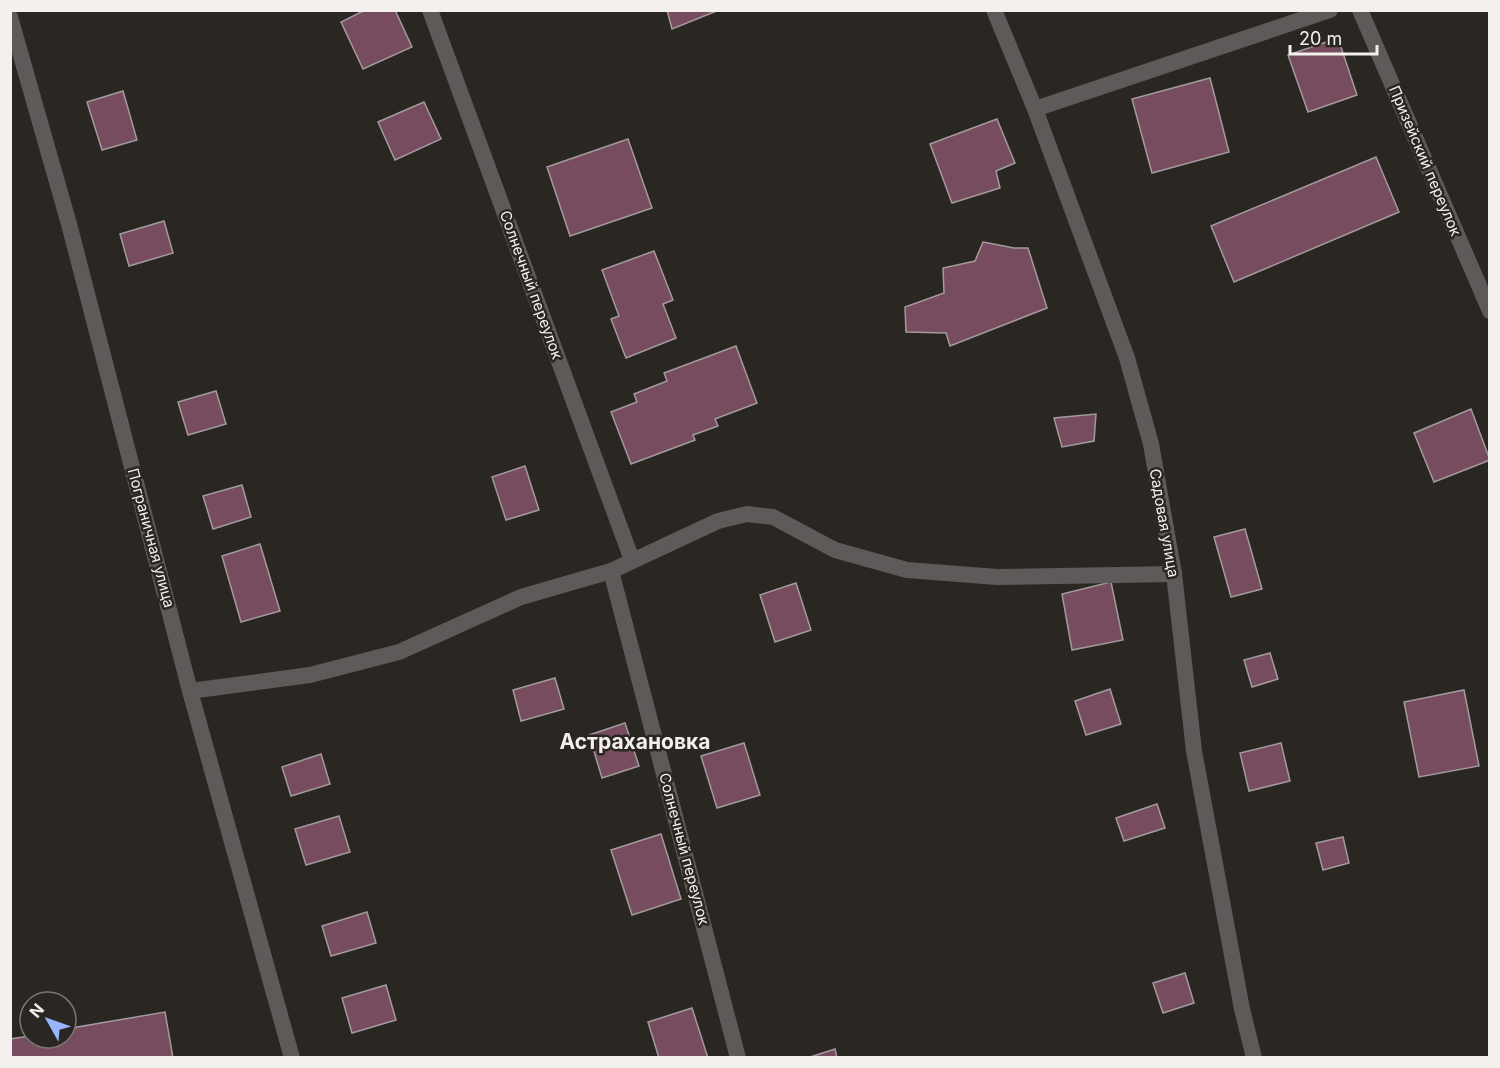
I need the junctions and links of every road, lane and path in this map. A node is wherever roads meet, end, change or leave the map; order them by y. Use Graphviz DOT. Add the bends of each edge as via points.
graph roads {
  1 [pos="430,10"];
  2 [pos="994,10"];
  3 [pos="1330,10"];
  4 [pos="1360,10"];
  5 [pos="10,17"];
  6 [pos="1035,109"];
  7 [pos="1490,311"];
  8 [pos="632,560"];
  9 [pos="611,571"];
  10 [pos="1174,574"];
  11 [pos="190,692"];
  12 [pos="292,1058"];
  13 [pos="738,1058"];
  14 [pos="1254,1058"];
  1 -- 8 [label="street, Солнечный переулок"];
  2 -- 6 [label="street, Садовая улица"];
  3 -- 6 [label="street"];
  4 -- 7 [label="street, Призейский переулок"];
  5 -- 11 [label="street, Пограничная улица" via="69,224"];
  6 -- 10 [label="street, Садовая улица" via="1127,358 1151,444"];
  8 -- 9 [label="street"];
  8 -- 10 [label="street" via="718,521 747,514 773,517 835,550 907,570 997,577"];
  9 -- 11 [label="street" via="521,597 399,652 310,675"];
  9 -- 13 [label="street, Солнечный переулок"];
  10 -- 14 [label="street, Садовая улица" via="1194,751"];
  11 -- 12 [label="street, Пограничная улица"];
}
